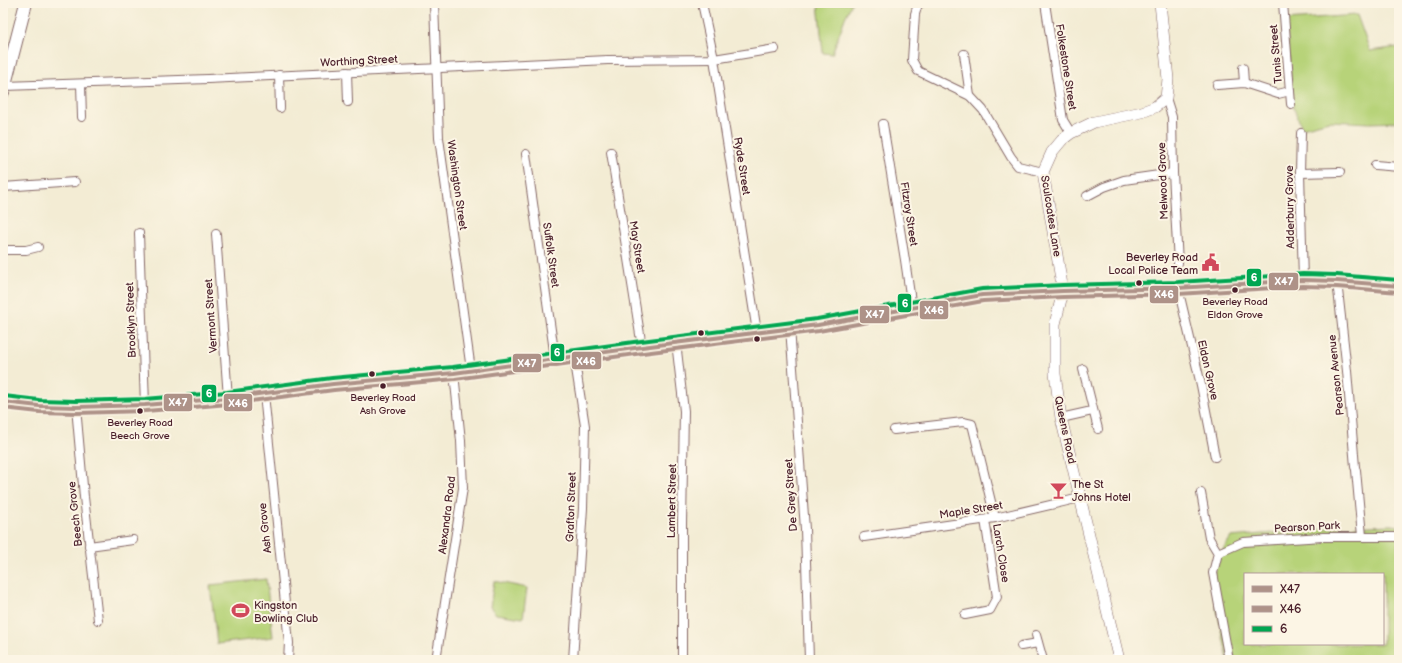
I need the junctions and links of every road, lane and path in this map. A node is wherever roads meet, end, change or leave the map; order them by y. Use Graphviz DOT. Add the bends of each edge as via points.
graph roads {
  1 [pos="26,3"];
  2 [pos="434,3"];
  3 [pos="702,3"];
  4 [pos="921,3"];
  5 [pos="1045,3"];
  6 [pos="1160,3"];
  7 [pos="1283,3"];
  8 [pos="775,49"];
  9 [pos="964,54"];
  10 [pos="714,59"];
  11 [pos="437,68"];
  12 [pos="1243,68"];
  13 [pos="347,72"];
  14 [pos="279,75"];
  15 [pos="1244,82"];
  16 [pos="81,84"];
  17 [pos="1217,85"];
  18 [pos="4,89"];
  19 [pos="1290,91"];
  20 [pos="970,96"];
  21 [pos="1166,98"];
  22 [pos="348,102"];
  23 [pos="1291,104"];
  24 [pos="280,108"];
  25 [pos="82,117"];
  26 [pos="882,124"];
  27 [pos="1071,133"];
  28 [pos="1301,133"];
  29 [pos="611,152"];
  30 [pos="526,154"];
  31 [pos="1375,165"];
  32 [pos="1399,167"];
  33 [pos="1043,172"];
  34 [pos="1340,172"];
  35 [pos="1173,173"];
  36 [pos="1300,173"];
  37 [pos="76,182"];
  38 [pos="3,188"];
  39 [pos="1087,196"];
  40 [pos="140,233"];
  41 [pos="216,234"];
  42 [pos="39,247"];
  43 [pos="3,250"];
  44 [pos="1178,263"];
  45 [pos="1303,280"];
  46 [pos="1337,281"];
  47 [pos="1399,286"];
  48 [pos="1178,288"];
  49 [pos="1063,291"];
  50 [pos="912,308"];
  51 [pos="790,328"];
  52 [pos="757,332"];
  53 [pos="676,342"];
  54 [pos="642,347"];
  55 [pos="574,356"];
  56 [pos="555,358"];
  57 [pos="1083,369"];
  58 [pos="471,370"];
  59 [pos="454,372"];
  60 [pos="264,394"];
  61 [pos="228,398"];
  62 [pos="3,402"];
  63 [pos="145,405"];
  64 [pos="76,407"];
  65 [pos="1092,411"];
  66 [pos="1061,418"];
  67 [pos="1098,429"];
  68 [pos="894,430"];
  69 [pos="1215,457"];
  70 [pos="1201,493"];
  71 [pos="1080,498"];
  72 [pos="995,518"];
  73 [pos="984,520"];
  74 [pos="1362,536"];
  75 [pos="864,537"];
  76 [pos="1399,537"];
  77 [pos="133,540"];
  78 [pos="89,546"];
  79 [pos="1218,553"];
  80 [pos="964,615"];
  81 [pos="98,620"];
  82 [pos="1036,635"];
  83 [pos="1038,643"];
  84 [pos="1021,646"];
  85 [pos="288,660"];
  86 [pos="436,660"];
  87 [pos="573,660"];
  88 [pos="682,660"];
  89 [pos="809,660"];
  90 [pos="1043,660"];
  91 [pos="1119,660"];
  92 [pos="1229,660"];
  1 -- 18 [label="main road"];
  2 -- 11 [label="street, Washington Street"];
  3 -- 10 [label="street, Ryde Street"];
  4 -- 20 [label="street" via="918,4 915,14 912,60 918,71"];
  5 -- 27 [label="street, Folkestone Street" via="1063,120"];
  6 -- 21 [label="street" via="1168,79"];
  7 -- 19 [label="street, Tunis Street"];
  8 -- 10 [label="street, Worthing Street"];
  9 -- 20 [label="street"];
  10 -- 11 [label="street, Worthing Street" via="608,60"];
  10 -- 52 [label="street, Ryde Street"];
  11 -- 13 [label="street, Worthing Street"];
  11 -- 58 [label="street, Washington Street" via="439,138"];
  12 -- 15 [label="street"];
  13 -- 14 [label="street, Worthing Street"];
  13 -- 22 [label="street"];
  14 -- 16 [label="street, Worthing Street"];
  14 -- 24 [label="street"];
  15 -- 17 [label="street"];
  15 -- 19 [label="street" via="1278,94"];
  16 -- 18 [label="street, Worthing Street"];
  16 -- 25 [label="street"];
  19 -- 23 [label="street, Tunis Street"];
  20 -- 33 [label="street" via="983,110 1018,166"];
  21 -- 27 [label="street, Sculcoates Lane" via="1149,110 1094,122"];
  21 -- 35 [label="street, Melwood Grove" via="1172,117"];
  26 -- 50 [label="street, Fitzroy Street"];
  27 -- 33 [label="street, Sculcoates Lane" via="1052,152"];
  28 -- 36 [label="street, Adderbury Grove"];
  29 -- 54 [label="street, May Street"];
  30 -- 56 [label="street, Suffolk Street"];
  31 -- 32 [label="street"];
  33 -- 49 [label="street, Sculcoates Lane"];
  34 -- 36 [label="street"];
  35 -- 39 [label="street" via="1124,180"];
  35 -- 44 [label="street, Melwood Grove"];
  36 -- 45 [label="street, Adderbury Grove"];
  37 -- 38 [label="street"];
  40 -- 63 [label="street, Brooklyn Street"];
  41 -- 61 [label="street, Vermont Street"];
  42 -- 43 [label="street"];
  45 -- 46 [label="main road"];
  45 -- 48 [label="main road"];
  46 -- 47 [label="main road"];
  46 -- 74 [label="street, Pearson Avenue"];
  48 -- 49 [label="main road"];
  48 -- 69 [label="street, Eldon Grove"];
  49 -- 50 [label="main road" via="982,295"];
  49 -- 66 [label="street, Queens Road" via="1055,324 1055,367"];
  50 -- 51 [label="main road"];
  51 -- 52 [label="main road"];
  51 -- 89 [label="street, De Grey Street" via="805,529"];
  52 -- 53 [label="main road"];
  53 -- 54 [label="main road"];
  53 -- 88 [label="street, Lambert Street" via="684,411"];
  54 -- 55 [label="main road"];
  55 -- 56 [label="main road"];
  55 -- 87 [label="street, Grafton Street" via="585,426 583,508"];
  56 -- 58 [label="main road"];
  57 -- 65 [label="street"];
  58 -- 59 [label="main road"];
  59 -- 60 [label="main road"];
  59 -- 86 [label="street, Alexandra Road" via="464,488"];
  60 -- 61 [label="main road"];
  60 -- 85 [label="street, Ash Grove" via="289,643"];
  61 -- 63 [label="main road"];
  62 -- 64 [label="main road"];
  63 -- 64 [label="main road"];
  64 -- 78 [label="street, Beech Grove"];
  65 -- 66 [label="street"];
  65 -- 67 [label="street"];
  66 -- 71 [label="street, Queens Road"];
  68 -- 72 [label="street" via="963,422 972,424"];
  70 -- 79 [label="street" via="1209,538"];
  71 -- 72 [label="street, Maple Street"];
  71 -- 91 [label="street, Queens Road"];
  72 -- 73 [label="street, Maple Street"];
  73 -- 75 [label="street, Maple Street"];
  73 -- 80 [label="street, Larch Close" via="997,597 990,610"];
  74 -- 76 [label="street, Pearson Park"];
  74 -- 79 [label="street, Pearson Park" via="1244,542"];
  77 -- 78 [label="street"];
  78 -- 81 [label="street, Beech Grove"];
  79 -- 92 [label="street" via="1213,573"];
  82 -- 83 [label="street"];
  83 -- 84 [label="street"];
  83 -- 90 [label="street"];
}
